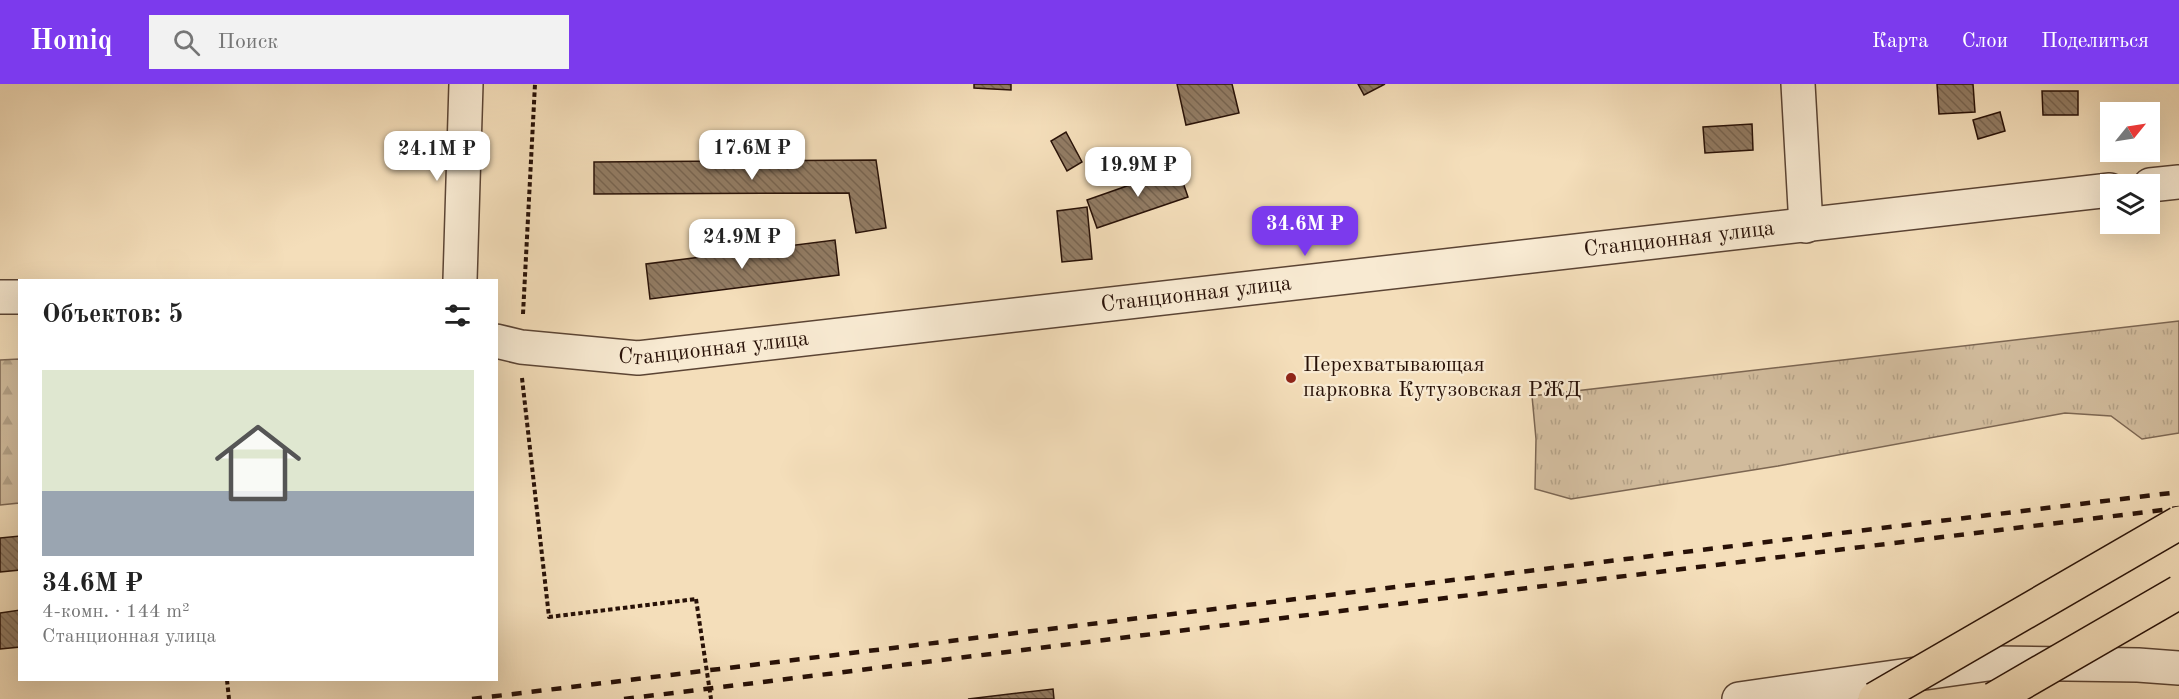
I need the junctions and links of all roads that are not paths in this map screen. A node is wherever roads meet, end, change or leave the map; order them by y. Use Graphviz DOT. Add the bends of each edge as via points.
graph roads {
  1 [pos="466,84"];
  2 [pos="1798,84"];
  3 [pos="2179,182"];
  4 [pos="2160,185"];
  5 [pos="2100,191"];
  6 [pos="1806,226"];
  7 [pos="460,279"];
  8 [pos="0,297"];
  9 [pos="18,297"];
  10 [pos="498,341"];
  11 [pos="2179,523"];
  12 [pos="2179,592"];
  13 [pos="2179,668"];
  14 [pos="1739,699"];
  15 [pos="1875,699"];
  16 [pos="1994,699"];
  1 -- 7 [label="street"];
  2 -- 6 [label="street"];
  3 -- 4 [label="street"];
  5 -- 6 [label="street, Станционная улица"];
  6 -- 10 [label="street, Станционная улица" via="638,358"];
  8 -- 9 [label="street"];
  11 -- 15 [label="main road, bridge"];
  12 -- 16 [label="main road, bridge"];
  13 -- 14 [label="street" via="1995,663"];
}
